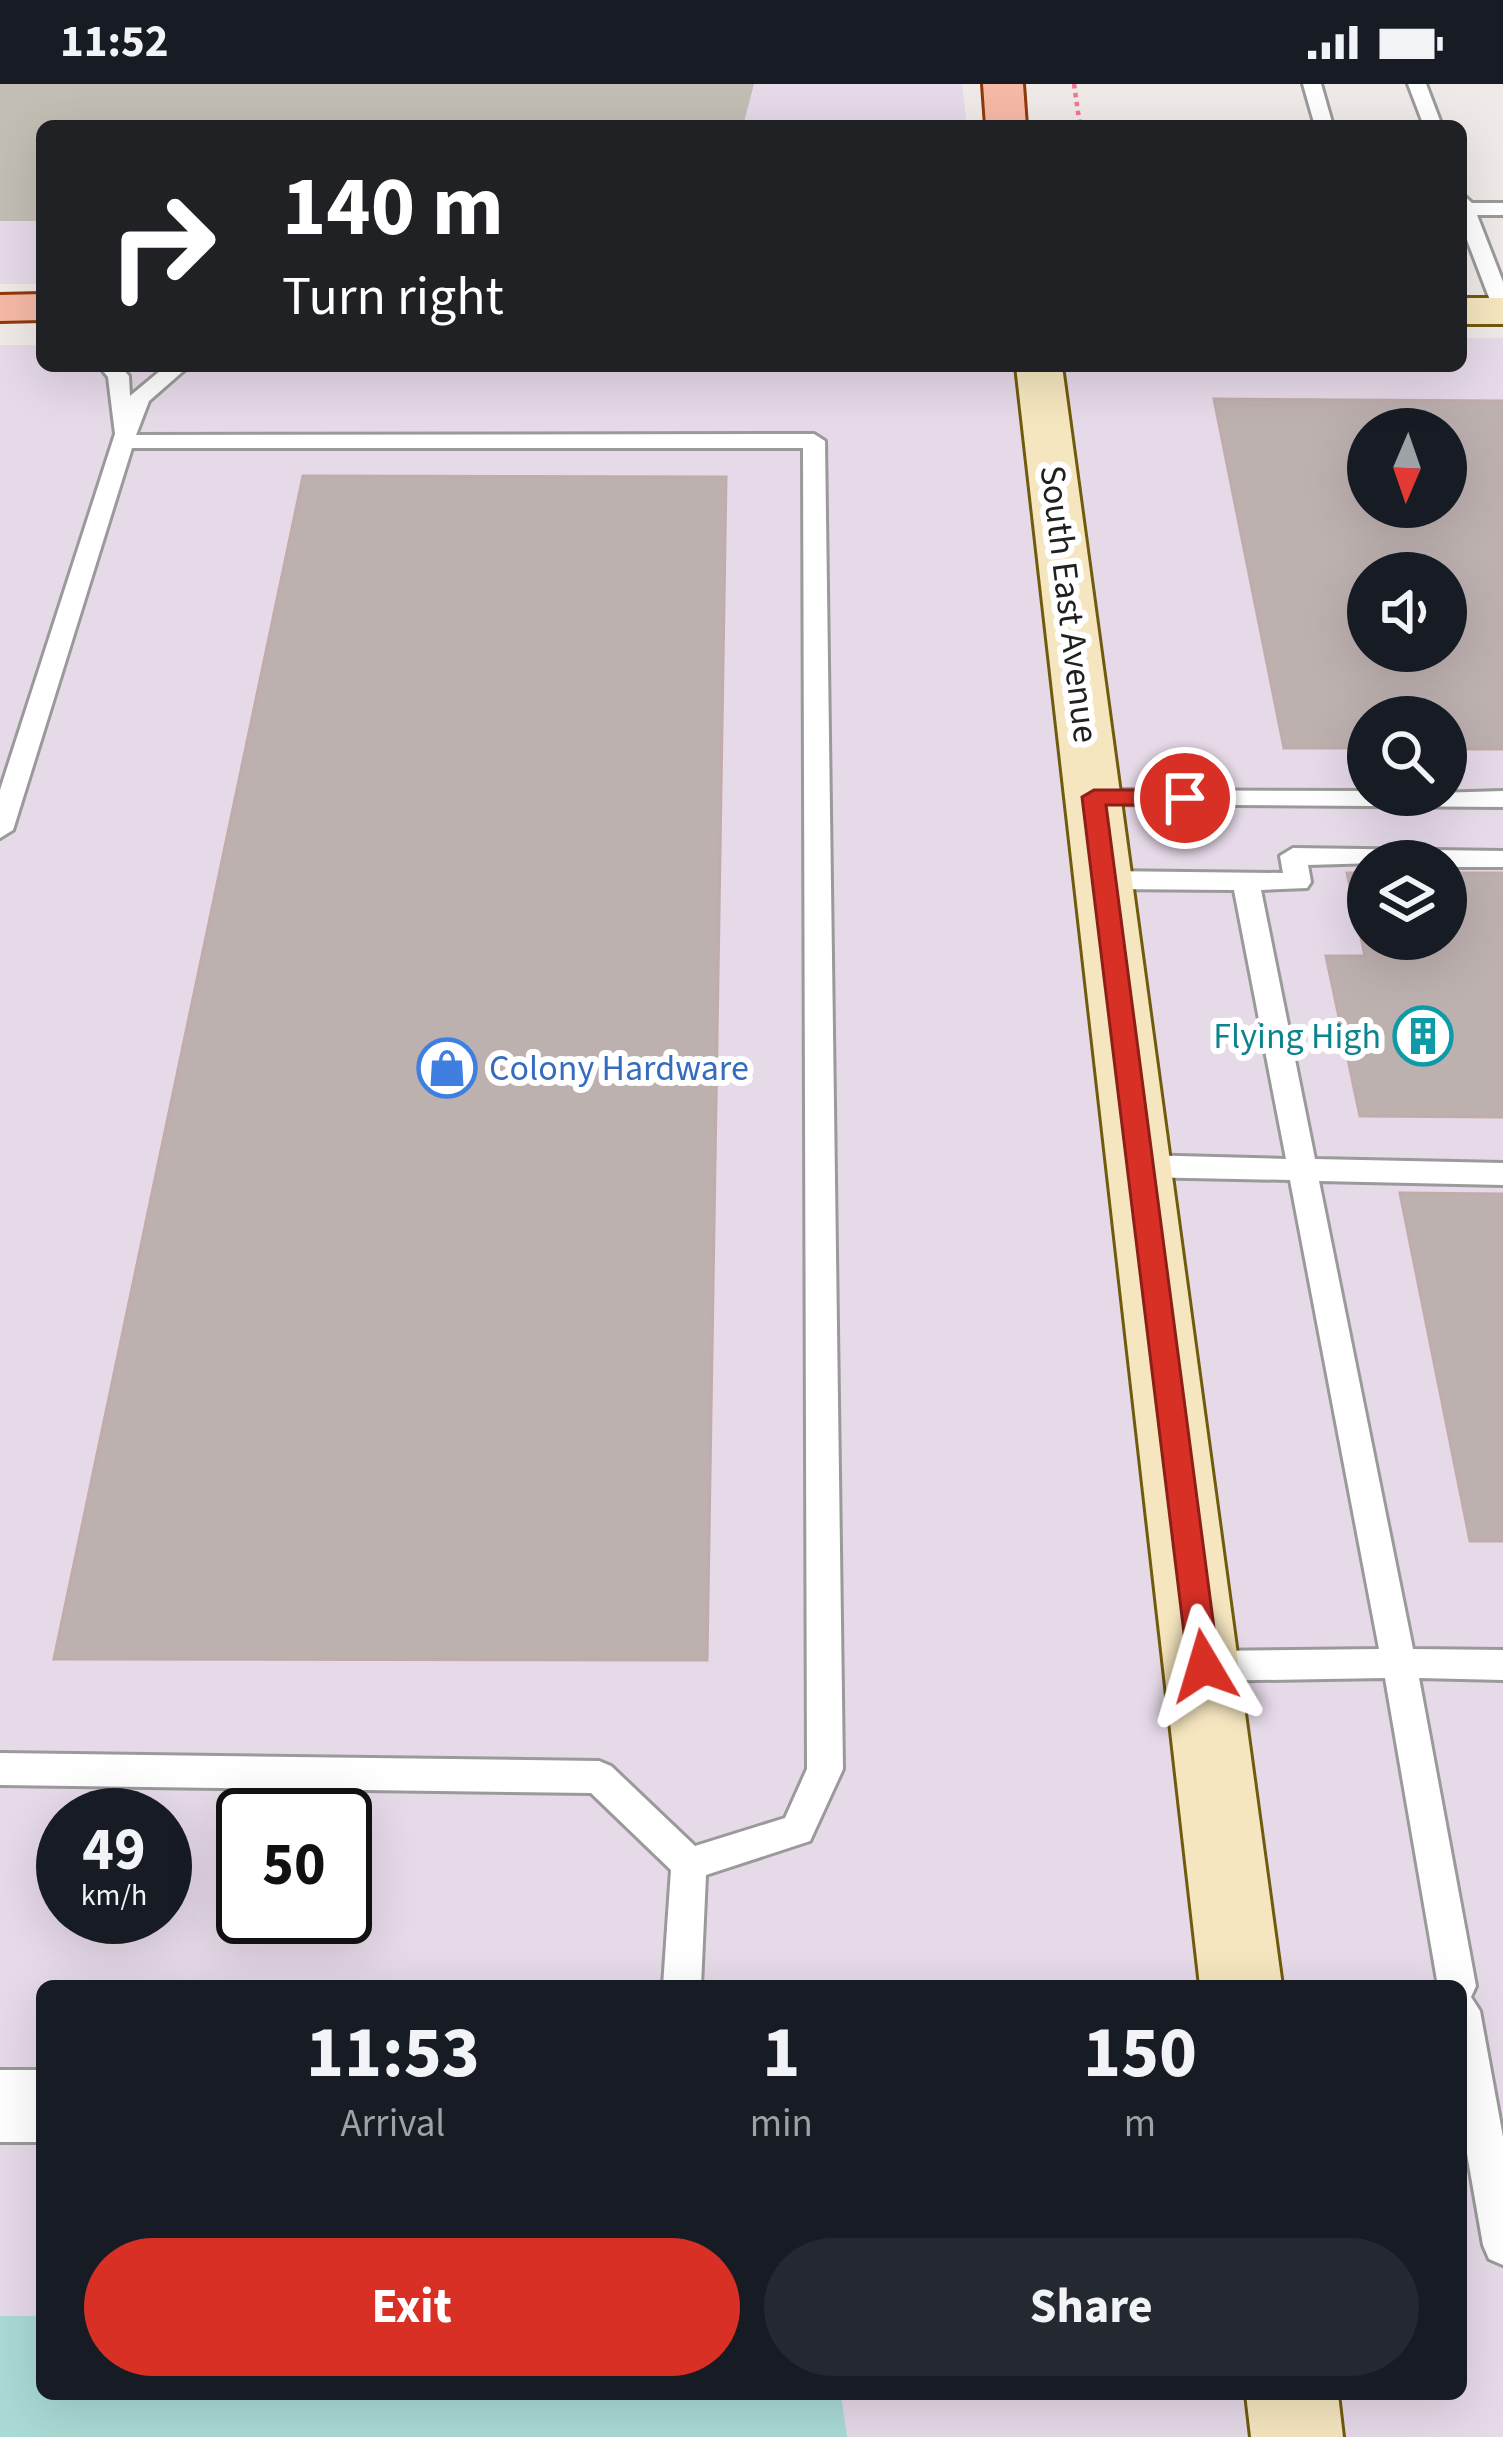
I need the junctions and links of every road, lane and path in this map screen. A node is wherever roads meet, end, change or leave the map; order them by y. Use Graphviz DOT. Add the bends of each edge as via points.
graph roads {
  1 [pos="1003,84"];
  2 [pos="1074,84"];
  3 [pos="1312,84"];
  4 [pos="1417,84"];
  5 [pos="1006,120"];
  6 [pos="1079,120"];
  7 [pos="1322,120"];
  8 [pos="1431,120"];
  9 [pos="1467,204"];
  10 [pos="1503,209"];
  11 [pos="1467,215"];
  12 [pos="1503,310"];
  13 [pos="1467,311"];
  14 [pos="114,372"];
  15 [pos="172,372"];
  16 [pos="1040,372"];
  17 [pos="123,442"];
  18 [pos="1094,797"];
  19 [pos="1503,799"];
  20 [pos="0,830"];
  21 [pos="1503,859"];
  22 [pos="1104,880"];
  23 [pos="1246,882"];
  24 [pos="1140,1166"];
  25 [pos="1300,1170"];
  26 [pos="1503,1174"];
  27 [pos="1399,1664"];
  28 [pos="1503,1665"];
  29 [pos="1204,1666"];
  30 [pos="0,1769"];
  31 [pos="688,1864"];
  32 [pos="682,1980"];
  33 [pos="1240,1980"];
  34 [pos="1455,1980"];
  35 [pos="1467,2044"];
  36 [pos="0,2106"];
  37 [pos="36,2106"];
  38 [pos="1503,2245"];
  39 [pos="1293,2400"];
  40 [pos="1297,2437"];
  1 -- 5 [label="main road"];
  2 -- 6 [label="path"];
  3 -- 7 [label="lane"];
  4 -- 8 [label="lane"];
  9 -- 10 [label="lane"];
  11 -- 12 [label="lane"];
  12 -- 13 [label="main road"];
  14 -- 17 [label="lane"];
  15 -- 17 [label="lane" via="139,398"];
  16 -- 18 [label="main road, South East Avenue"];
  17 -- 20 [label="lane"];
  17 -- 31 [label="lane" via="814,441 826,1769 797,1830"];
  18 -- 19 [label="lane"];
  18 -- 22 [label="main road, South East Avenue"];
  21 -- 23 [label="lane" via="1294,856 1298,883"];
  22 -- 23 [label="lane"];
  22 -- 24 [label="main road, South East Avenue"];
  23 -- 25 [label="lane"];
  24 -- 25 [label="lane"];
  24 -- 29 [label="main road, South East Avenue"];
  25 -- 26 [label="lane"];
  25 -- 27 [label="lane"];
  27 -- 28 [label="lane"];
  27 -- 29 [label="lane"];
  27 -- 34 [label="lane"];
  29 -- 33 [label="main road, South East Avenue"];
  30 -- 31 [label="lane" via="599,1778"];
  31 -- 32 [label="lane"];
  35 -- 38 [label="lane"];
  36 -- 37 [label="street"];
  39 -- 40 [label="main road"];
}
